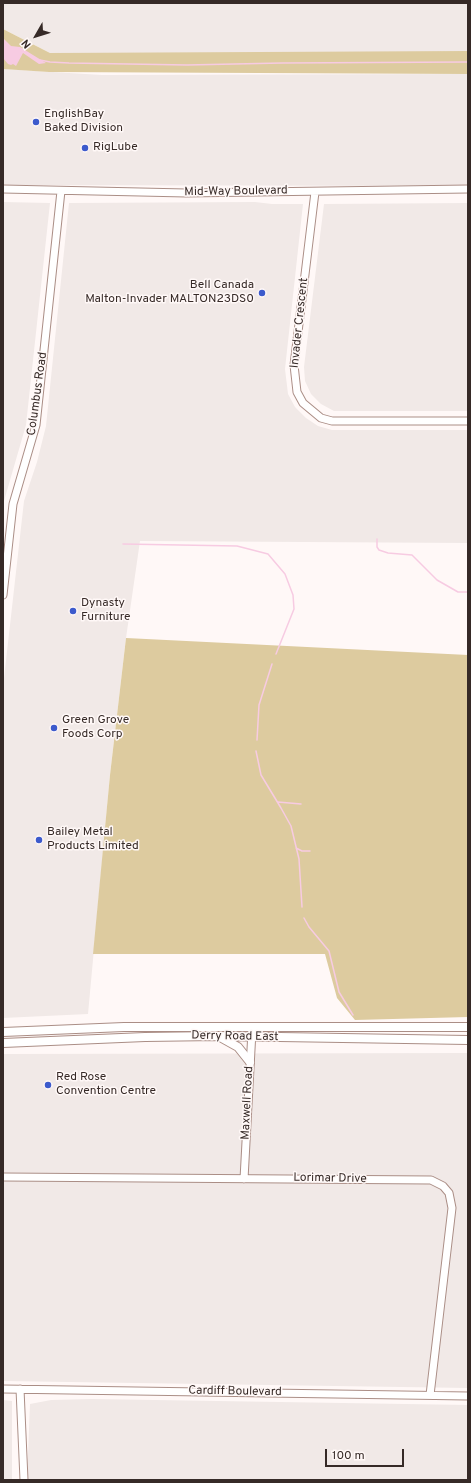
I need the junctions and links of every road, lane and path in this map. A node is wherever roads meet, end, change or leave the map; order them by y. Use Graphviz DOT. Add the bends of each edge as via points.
graph roads {
  1 [pos="468,189"];
  2 [pos="3,190"];
  3 [pos="61,191"];
  4 [pos="315,192"];
  5 [pos="468,420"];
  6 [pos="3,595"];
  7 [pos="253,1026"];
  8 [pos="468,1028"];
  9 [pos="3,1032"];
  10 [pos="217,1036"];
  11 [pos="252,1038"];
  12 [pos="468,1040"];
  13 [pos="3,1043"];
  14 [pos="250,1062"];
  15 [pos="3,1178"];
  16 [pos="244,1179"];
  17 [pos="3,1389"];
  18 [pos="20,1389"];
  19 [pos="430,1395"];
  20 [pos="468,1396"];
  21 [pos="24,1480"];
  1 -- 4 [label="street, Mid-Way Boulevard"];
  2 -- 3 [label="street, Mid-Way Boulevard"];
  3 -- 4 [label="street, Mid-Way Boulevard"];
  3 -- 6 [label="street, Columbus Road" via="36,425 13,504"];
  4 -- 5 [label="street, Invader Crescent" via="294,365 297,392 321,418 332,421"];
  7 -- 8 [label="main road, Derry Road East"];
  7 -- 9 [label="main road, Derry Road East" via="124,1027"];
  7 -- 11 [label="street, Maxwell Road"];
  10 -- 11 [label="main road, Derry Road East"];
  10 -- 13 [label="main road, Derry Road East"];
  10 -- 14 [label="main road" via="238,1047"];
  11 -- 12 [label="main road, Derry Road East"];
  11 -- 14 [label="street, Maxwell Road"];
  14 -- 16 [label="street, Maxwell Road"];
  15 -- 16 [label="street, Lorimar Drive"];
  16 -- 19 [label="street, Lorimar Drive" via="431,1180 443,1186 449,1193 452,1208"];
  17 -- 18 [label="street, Cardiff Boulevard"];
  18 -- 19 [label="street, Cardiff Boulevard"];
  18 -- 21 [label="street"];
  19 -- 20 [label="street, Cardiff Boulevard"];
}
